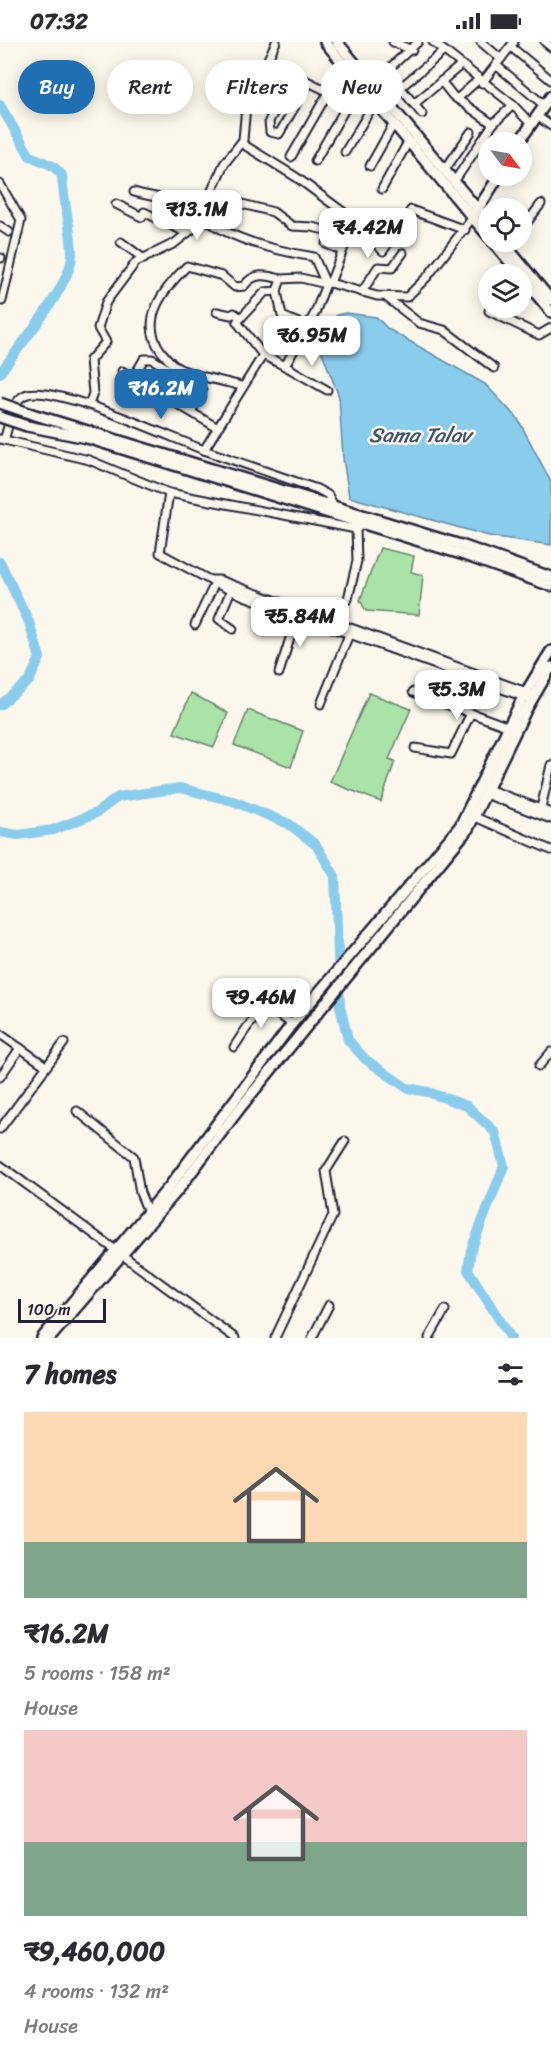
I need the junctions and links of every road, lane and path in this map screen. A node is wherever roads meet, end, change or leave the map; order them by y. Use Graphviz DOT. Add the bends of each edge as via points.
graph roads {
  1 [pos="276,42"];
  2 [pos="325,42"];
  3 [pos="393,42"];
  4 [pos="418,42"];
  5 [pos="433,42"];
  6 [pos="481,42"];
  7 [pos="545,42"];
  8 [pos="340,44"];
  9 [pos="513,44"];
  10 [pos="551,47"];
  11 [pos="412,50"];
  12 [pos="444,51"];
  13 [pos="342,60"];
  14 [pos="350,60"];
  15 [pos="400,60"];
  16 [pos="498,62"];
  17 [pos="461,65"];
  18 [pos="551,80"];
  19 [pos="441,81"];
  20 [pos="480,81"];
  21 [pos="309,82"];
  22 [pos="403,85"];
  23 [pos="321,87"];
  24 [pos="403,90"];
  25 [pos="551,96"];
  26 [pos="457,99"];
  27 [pos="414,104"];
  28 [pos="321,105"];
  29 [pos="513,105"];
  30 [pos="545,106"];
  31 [pos="342,114"];
  32 [pos="368,114"];
  33 [pos="384,114"];
  34 [pos="391,114"];
  35 [pos="422,114"];
  36 [pos="534,120"];
  37 [pos="493,124"];
  38 [pos="393,125"];
  39 [pos="551,126"];
  40 [pos="404,129"];
  41 [pos="471,132"];
  42 [pos="526,132"];
  43 [pos="408,142"];
  44 [pos="241,143"];
  45 [pos="345,152"];
  46 [pos="291,157"];
  47 [pos="315,161"];
  48 [pos="370,166"];
  49 [pos="444,171"];
  50 [pos="454,182"];
  51 [pos="0,184"];
  52 [pos="493,186"];
  53 [pos="382,189"];
  54 [pos="134,192"];
  55 [pos="208,195"];
  56 [pos="116,204"];
  57 [pos="541,204"];
  58 [pos="203,206"];
  59 [pos="199,213"];
  60 [pos="475,213"];
  61 [pos="478,215"];
  62 [pos="532,216"];
  63 [pos="478,218"];
  64 [pos="0,226"];
  65 [pos="465,230"];
  66 [pos="9,232"];
  67 [pos="187,233"];
  68 [pos="348,237"];
  69 [pos="372,241"];
  70 [pos="121,242"];
  71 [pos="326,244"];
  72 [pos="341,250"];
  73 [pos="501,252"];
  74 [pos="514,252"];
  75 [pos="403,253"];
  76 [pos="144,259"];
  77 [pos="511,264"];
  78 [pos="281,279"];
  79 [pos="328,283"];
  80 [pos="532,289"];
  81 [pos="277,291"];
  82 [pos="362,292"];
  83 [pos="386,297"];
  84 [pos="551,300"];
  85 [pos="2,301"];
  86 [pos="217,312"];
  87 [pos="551,312"];
  88 [pos="241,318"];
  89 [pos="504,318"];
  90 [pos="308,327"];
  91 [pos="551,328"];
  92 [pos="263,355"];
  93 [pos="285,366"];
  94 [pos="494,368"];
  95 [pos="122,371"];
  96 [pos="133,378"];
  97 [pos="242,386"];
  98 [pos="327,390"];
  99 [pos="0,403"];
  100 [pos="89,405"];
  101 [pos="192,410"];
  102 [pos="0,417"];
  103 [pos="216,427"];
  104 [pos="2,439"];
  105 [pos="204,450"];
  106 [pos="169,492"];
  107 [pos="335,508"];
  108 [pos="359,527"];
  109 [pos="473,554"];
  110 [pos="505,565"];
  111 [pos="551,577"];
  112 [pos="213,582"];
  113 [pos="551,586"];
  114 [pos="231,590"];
  115 [pos="297,616"];
  116 [pos="325,622"];
  117 [pos="195,625"];
  118 [pos="233,629"];
  119 [pos="350,632"];
  120 [pos="551,651"];
  121 [pos="551,667"];
  122 [pos="279,673"];
  123 [pos="413,692"];
  124 [pos="529,696"];
  125 [pos="321,705"];
  126 [pos="471,713"];
  127 [pos="509,727"];
  128 [pos="415,748"];
  129 [pos="551,765"];
  130 [pos="549,786"];
  131 [pos="486,789"];
  132 [pos="540,812"];
  133 [pos="551,813"];
  134 [pos="475,817"];
  135 [pos="551,819"];
  136 [pos="551,850"];
  137 [pos="390,909"];
  138 [pos="397,916"];
  139 [pos="292,1024"];
  140 [pos="0,1034"];
  141 [pos="64,1043"];
  142 [pos="234,1047"];
  143 [pos="20,1048"];
  144 [pos="551,1052"];
  145 [pos="46,1066"];
  146 [pos="539,1066"];
  147 [pos="0,1077"];
  148 [pos="77,1112"];
  149 [pos="0,1129"];
  150 [pos="345,1141"];
  151 [pos="0,1165"];
  152 [pos="190,1166"];
  153 [pos="173,1188"];
  154 [pos="148,1212"];
  155 [pos="120,1251"];
  156 [pos="329,1305"];
  157 [pos="445,1310"];
  158 [pos="42,1338"];
  159 [pos="50,1338"];
  160 [pos="235,1338"];
  161 [pos="275,1338"];
  162 [pos="312,1338"];
  163 [pos="429,1338"];
  1 -- 44 [label="street" via="246,106"];
  2 -- 13 [label="main road"];
  3 -- 11 [label="street"];
  4 -- 11 [label="street"];
  5 -- 12 [label="street"];
  6 -- 16 [label="street"];
  7 -- 10 [label="street"];
  8 -- 14 [label="main road"];
  9 -- 16 [label="street"];
  9 -- 18 [label="street"];
  11 -- 15 [label="street"];
  12 -- 17 [label="street"];
  12 -- 22 [label="street"];
  16 -- 20 [label="street"];
  16 -- 30 [label="street"];
  17 -- 19 [label="street"];
  17 -- 20 [label="street"];
  19 -- 26 [label="street"];
  19 -- 27 [label="street"];
  20 -- 26 [label="street"];
  20 -- 29 [label="street"];
  21 -- 21 [label="street" via="279,134 270,132 269,121 292,80 297,76"];
  21 -- 23 [label="street"];
  24 -- 27 [label="street"];
  25 -- 30 [label="main road"];
  26 -- 37 [label="street"];
  27 -- 35 [label="street"];
  28 -- 46 [label="street"];
  29 -- 36 [label="street"];
  29 -- 37 [label="street"];
  30 -- 36 [label="main road"];
  31 -- 47 [label="street"];
  32 -- 45 [label="street"];
  33 -- 38 [label="main road"];
  34 -- 40 [label="main road"];
  36 -- 39 [label="street"];
  36 -- 42 [label="main road"];
  37 -- 50 [label="street"];
  38 -- 40 [label="main road"];
  38 -- 48 [label="street"];
  40 -- 43 [label="main road"];
  40 -- 49 [label="main road"];
  41 -- 49 [label="street"];
  43 -- 53 [label="street"];
  43 -- 60 [label="main road"];
  44 -- 55 [label="street" via="224,164"];
  44 -- 69 [label="street" via="350,217"];
  49 -- 50 [label="main road"];
  50 -- 60 [label="main road"];
  51 -- 85 [label="street" via="21,220"];
  52 -- 60 [label="main road"];
  54 -- 58 [label="street" via="162,201 171,198"];
  55 -- 58 [label="street"];
  55 -- 68 [label="street" via="273,212 292,226"];
  56 -- 67 [label="street" via="142,217 144,212"];
  57 -- 62 [label="street"];
  58 -- 59 [label="street"];
  59 -- 67 [label="street" via="195,227"];
  59 -- 79 [label="street" via="210,224 265,247 314,257"];
  60 -- 61 [label="main road"];
  60 -- 63 [label="main road"];
  60 -- 65 [label="street"];
  64 -- 66 [label="street"];
  65 -- 69 [label="street" via="411,210 383,251"];
  65 -- 83 [label="street" via="407,297"];
  67 -- 76 [label="street"];
  68 -- 69 [label="street"];
  68 -- 72 [label="street"];
  70 -- 76 [label="street"];
  71 -- 72 [label="street"];
  72 -- 79 [label="street"];
  73 -- 77 [label="main road"];
  74 -- 84 [label="main road"];
  75 -- 82 [label="street" via="392,268 378,267"];
  76 -- 100 [label="street" via="136,262 106,302 98,328 106,342 90,360 93,393"];
  78 -- 79 [label="street"];
  78 -- 81 [label="street"];
  78 -- 97 [label="street" via="264,274 235,287 222,276 187,266 154,310 151,329 158,346 173,364"];
  79 -- 82 [label="street"];
  79 -- 90 [label="street"];
  80 -- 87 [label="main road"];
  81 -- 88 [label="street" via="265,292"];
  81 -- 90 [label="street" via="282,316"];
  82 -- 83 [label="street"];
  83 -- 94 [label="street" via="419,323 444,330"];
  86 -- 88 [label="street" via="234,313"];
  88 -- 92 [label="street" via="237,322"];
  89 -- 91 [label="street" via="539,335"];
  90 -- 93 [label="street"];
  92 -- 93 [label="street"];
  92 -- 97 [label="street"];
  93 -- 98 [label="street"];
  95 -- 96 [label="street"];
  96 -- 101 [label="street"];
  96 -- 101 [label="street" via="144,359 152,359 202,390"];
  97 -- 103 [label="street"];
  99 -- 107 [label="main road, bridge"];
  100 -- 104 [label="street" via="41,393 27,394 16,403"];
  100 -- 105 [label="street"];
  101 -- 103 [label="street"];
  102 -- 108 [label="main road, bridge" via="87,438"];
  103 -- 105 [label="street"];
  104 -- 106 [label="street" via="89,460"];
  105 -- 107 [label="street" via="317,489 328,495"];
  106 -- 108 [label="street"];
  106 -- 112 [label="street" via="160,553"];
  107 -- 109 [label="main road"];
  108 -- 109 [label="main road"];
  108 -- 116 [label="street" via="357,561 348,599"];
  109 -- 110 [label="main road"];
  110 -- 111 [label="main road"];
  110 -- 113 [label="main road"];
  112 -- 114 [label="street"];
  112 -- 116 [label="street" via="219,580"];
  112 -- 117 [label="street"];
  114 -- 115 [label="street"];
  114 -- 118 [label="street" via="219,619"];
  115 -- 116 [label="street"];
  115 -- 122 [label="street"];
  116 -- 119 [label="street"];
  119 -- 124 [label="street"];
  119 -- 125 [label="street"];
  120 -- 124 [label="main road"];
  121 -- 124 [label="main road"];
  123 -- 126 [label="street"];
  124 -- 127 [label="main road"];
  124 -- 131 [label="main road"];
  126 -- 127 [label="street"];
  126 -- 128 [label="street" via="452,754"];
  127 -- 131 [label="main road"];
  129 -- 130 [label="street"];
  130 -- 132 [label="street"];
  131 -- 132 [label="street"];
  131 -- 134 [label="main road"];
  131 -- 137 [label="main road"];
  132 -- 133 [label="street"];
  132 -- 135 [label="street"];
  134 -- 136 [label="street"];
  134 -- 138 [label="main road"];
  137 -- 138 [label="main road"];
  137 -- 139 [label="main road"];
  138 -- 152 [label="main road"];
  139 -- 142 [label="street" via="271,1009 261,1012"];
  139 -- 152 [label="main road"];
  140 -- 143 [label="street"];
  141 -- 145 [label="street"];
  143 -- 145 [label="street"];
  143 -- 147 [label="street"];
  144 -- 146 [label="street"];
  145 -- 149 [label="street"];
  148 -- 154 [label="street" via="135,1157 140,1193"];
  150 -- 161 [label="street" via="326,1171 333,1215"];
  151 -- 155 [label="street"];
  152 -- 153 [label="main road"];
  153 -- 154 [label="main road"];
  153 -- 155 [label="main road"];
  154 -- 155 [label="main road"];
  155 -- 158 [label="main road"];
  155 -- 159 [label="main road"];
  155 -- 160 [label="street"];
  156 -- 162 [label="street"];
  157 -- 163 [label="street"];
}
